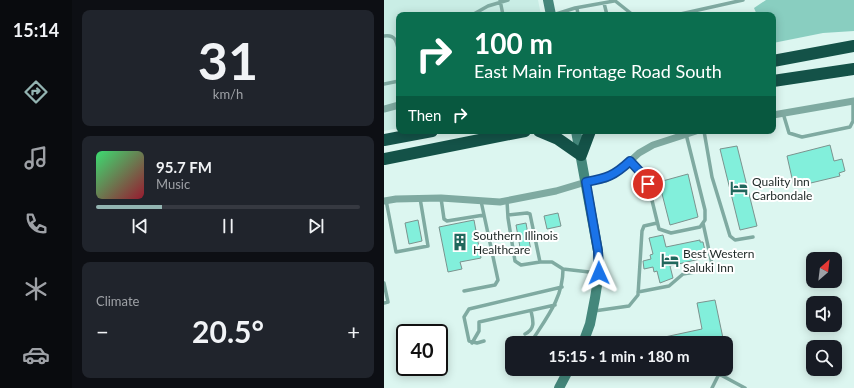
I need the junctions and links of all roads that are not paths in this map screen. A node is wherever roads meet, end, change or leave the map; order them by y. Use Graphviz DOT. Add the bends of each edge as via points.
graph roads {
  1 [pos="508,0"];
  2 [pos="548,0"];
  3 [pos="614,0"];
  4 [pos="743,0"];
  5 [pos="500,1"];
  6 [pos="604,3"];
  7 [pos="577,8"];
  8 [pos="477,12"];
  9 [pos="502,12"];
  10 [pos="551,12"];
  11 [pos="563,12"];
  12 [pos="578,12"];
  13 [pos="606,12"];
  14 [pos="630,12"];
  15 [pos="689,12"];
  16 [pos="384,36"];
  17 [pos="396,39"];
  18 [pos="854,46"];
  19 [pos="776,60"];
  20 [pos="854,69"];
  21 [pos="776,81"];
  22 [pos="396,82"];
  23 [pos="384,84"];
  24 [pos="853,101"];
  25 [pos="396,106"];
  26 [pos="384,109"];
  27 [pos="783,113"];
  28 [pos="776,115"];
  29 [pos="416,134"];
  30 [pos="511,134"];
  31 [pos="546,134"];
  32 [pos="577,134"];
  33 [pos="589,134"];
  34 [pos="686,134"];
  35 [pos="705,134"];
  36 [pos="384,140"];
  37 [pos="581,155"];
  38 [pos="384,159"];
  39 [pos="630,161"];
  40 [pos="586,182"];
  41 [pos="420,198"];
  42 [pos="441,198"];
  43 [pos="385,200"];
  44 [pos="481,201"];
  45 [pos="507,201"];
  46 [pos="484,214"];
  47 [pos="508,214"];
  48 [pos="657,223"];
  49 [pos="703,223"];
  50 [pos="753,237"];
  51 [pos="540,262"];
  52 [pos="563,269"];
  53 [pos="599,273"];
  54 [pos="384,283"];
  55 [pos="562,287"];
  56 [pos="464,291"];
  57 [pos="638,292"];
  58 [pos="384,303"];
  59 [pos="555,305"];
  60 [pos="531,311"];
  61 [pos="593,311"];
  62 [pos="525,334"];
  63 [pos="535,336"];
  64 [pos="585,336"];
  65 [pos="484,342"];
  66 [pos="472,343"];
  67 [pos="565,376"];
  68 [pos="559,388"];
  69 [pos="712,388"];
  70 [pos="745,388"];
  1 -- 5 [label="lane"];
  2 -- 10 [label="street"];
  3 -- 6 [label="lane"];
  3 -- 14 [label="lane"];
  4 -- 15 [label="lane"];
  5 -- 8 [label="lane"];
  5 -- 9 [label="lane"];
  6 -- 7 [label="lane"];
  6 -- 13 [label="lane"];
  7 -- 11 [label="lane"];
  7 -- 12 [label="lane"];
  16 -- 17 [label="lane" via="393,36"];
  18 -- 19 [label="highway"];
  20 -- 21 [label="highway"];
  22 -- 23 [label="lane"];
  24 -- 27 [label="street"];
  24 -- 27 [label="lane" via="853,121 850,127 802,137 789,133"];
  25 -- 26 [label="street"];
  27 -- 28 [label="street"];
  29 -- 36 [label="highway"];
  30 -- 38 [label="highway"];
  31 -- 37 [label="highway"];
  32 -- 37 [label="street"];
  33 -- 37 [label="highway"];
  34 -- 39 [label="street" via="653,145"];
  34 -- 49 [label="lane" via="705,210"];
  35 -- 50 [label="lane" via="712,176 730,236 735,240"];
  37 -- 40 [label="street"];
  39 -- 40 [label="street" via="606,179"];
  39 -- 48 [label="lane" via="648,184"];
  40 -- 45 [label="street"];
  40 -- 53 [label="street" via="598,251"];
  41 -- 42 [label="street"];
  41 -- 43 [label="street"];
  41 -- 43 [label="lane" via="428,246 396,252"];
  42 -- 44 [label="street"];
  42 -- 46 [label="lane" via="444,219 447,221"];
  44 -- 45 [label="street"];
  44 -- 46 [label="lane"];
  45 -- 47 [label="lane"];
  46 -- 56 [label="lane" via="498,280 495,285"];
  47 -- 51 [label="lane" via="530,214"];
  47 -- 51 [label="lane" via="515,261 521,266"];
  48 -- 49 [label="lane" via="659,230 671,233 700,227"];
  48 -- 57 [label="lane" via="644,226 642,232"];
  49 -- 57 [label="lane" via="713,269 684,274 670,286"];
  51 -- 52 [label="lane" via="552,262"];
  52 -- 53 [label="lane"];
  52 -- 55 [label="lane"];
  53 -- 61 [label="street"];
  54 -- 58 [label="lane" via="388,302"];
  55 -- 59 [label="lane"];
  55 -- 66 [label="lane" via="469,309 464,318 469,341"];
  57 -- 61 [label="lane" via="628,306"];
  59 -- 60 [label="lane"];
  59 -- 63 [label="lane"];
  60 -- 62 [label="lane" via="532,328"];
  60 -- 66 [label="lane" via="479,322 479,331"];
  61 -- 64 [label="street"];
  65 -- 66 [label="lane"];
  67 -- 68 [label="street"];
  69 -- 70 [label="lane" via="719,374"];
}
